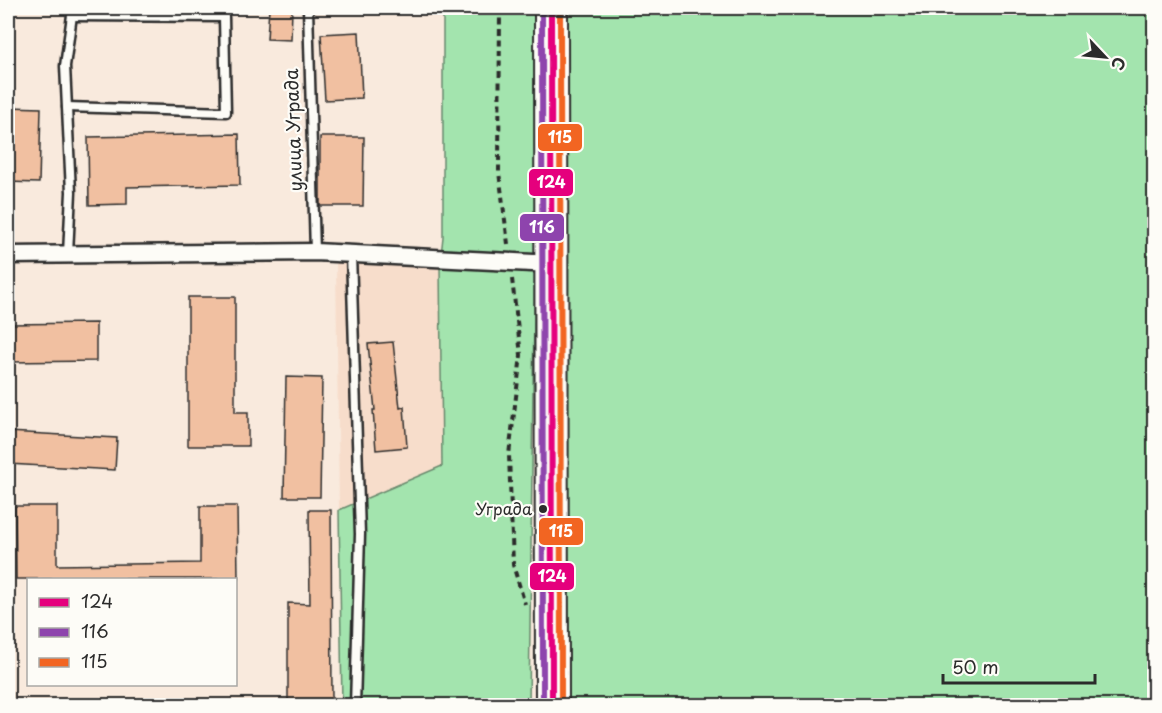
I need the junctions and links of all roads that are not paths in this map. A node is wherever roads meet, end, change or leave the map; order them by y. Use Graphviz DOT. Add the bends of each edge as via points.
graph roads {
  1 [pos="308,8"];
  2 [pos="551,8"];
  3 [pos="72,12"];
  4 [pos="67,107"];
  5 [pos="315,252"];
  6 [pos="68,254"];
  7 [pos="351,254"];
  8 [pos="8,255"];
  9 [pos="553,264"];
  10 [pos="356,705"];
  11 [pos="552,705"];
  1 -- 5 [label="lane, улица Уграда"];
  2 -- 9 [label="highway"];
  3 -- 4 [label="lane" via="65,66"];
  3 -- 4 [label="lane" via="224,17 226,112"];
  4 -- 6 [label="lane" via="71,192"];
  5 -- 6 [label="street"];
  5 -- 7 [label="street"];
  6 -- 8 [label="street"];
  7 -- 9 [label="street"];
  7 -- 10 [label="lane" via="360,534"];
  9 -- 11 [label="highway"];
}
